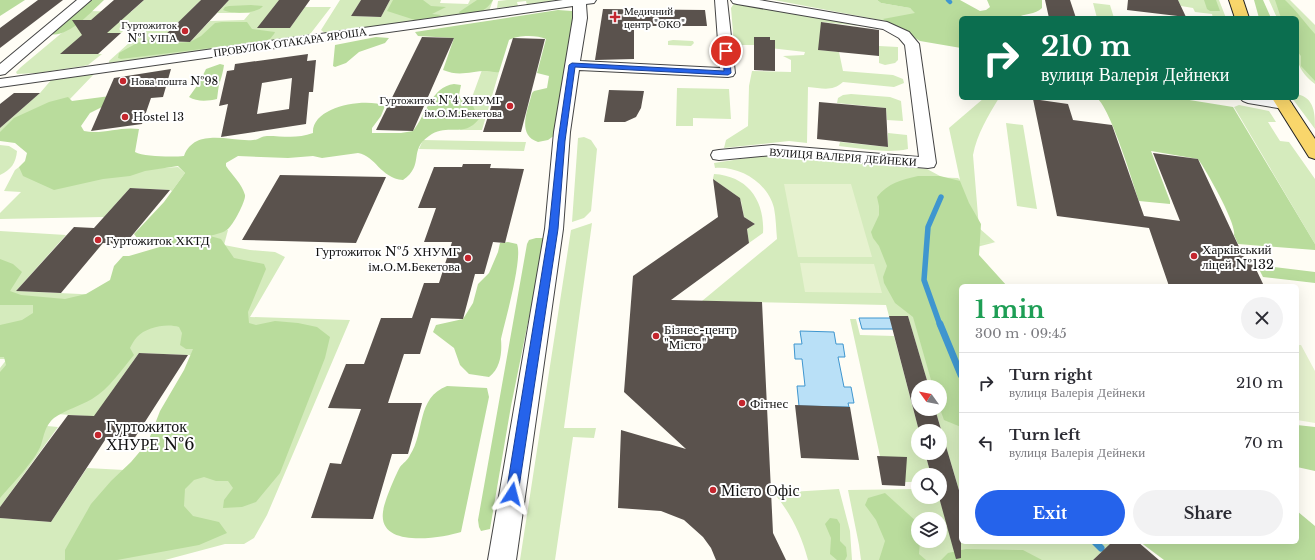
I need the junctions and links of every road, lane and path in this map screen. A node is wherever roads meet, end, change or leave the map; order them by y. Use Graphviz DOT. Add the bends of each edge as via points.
graph roads {
  1 [pos="85,0"];
  2 [pos="721,0"];
  3 [pos="737,0"];
  4 [pos="1236,0"];
  5 [pos="583,1"];
  6 [pos="1241,16"];
  7 [pos="572,65"];
  8 [pos="0,71"];
  9 [pos="0,83"];
  10 [pos="1271,100"];
  11 [pos="1282,101"];
  12 [pos="1315,153"];
  13 [pos="719,155"];
  14 [pos="502,560"];
  1 -- 8 [label="street"];
  2 -- 7 [label="street" via="728,73"];
  3 -- 13 [label="street, ВУЛИЦЯ ВАЛЕРІЯ ДЕЙНЕКИ" via="887,26 904,35 912,44 928,163 773,150"];
  4 -- 6 [label="main road"];
  5 -- 7 [label="street, ПРОВУЛОК ОТАКАРА ЯРОША"];
  5 -- 9 [label="street, ПРОВУЛОК ОТАКАРА ЯРОША"];
  7 -- 14 [label="street, ПРОВУЛОК ОТАКАРА ЯРОША" via="554,229"];
  10 -- 11 [label="street"];
  11 -- 12 [label="main road"];
}
